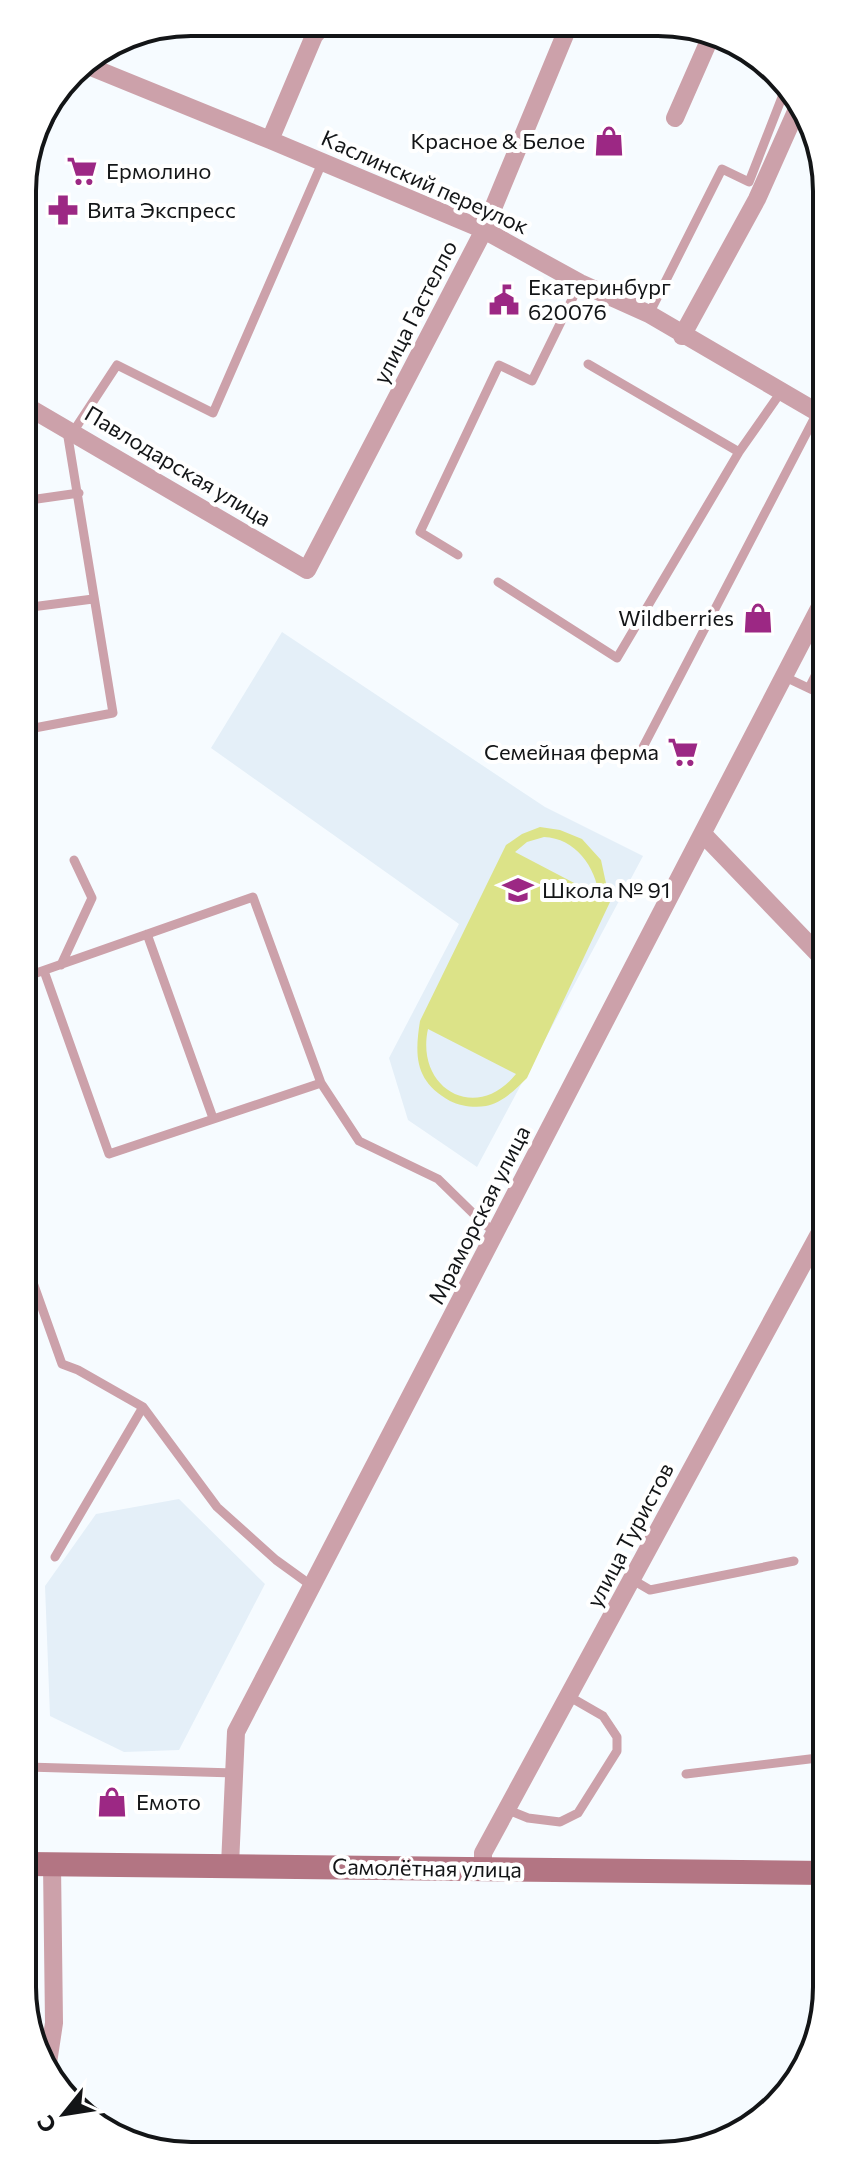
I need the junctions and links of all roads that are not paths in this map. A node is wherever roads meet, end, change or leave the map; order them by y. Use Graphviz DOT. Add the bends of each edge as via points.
graph roads {
  1 [pos="314,36"];
  2 [pos="564,36"];
  3 [pos="708,44"];
  4 [pos="96,69"];
  5 [pos="782,98"];
  6 [pos="794,117"];
  7 [pos="675,118"];
  8 [pos="270,140"];
  9 [pos="322,163"];
  10 [pos="484,230"];
  11 [pos="580,283"];
  12 [pos="649,314"];
  13 [pos="682,336"];
  14 [pos="588,364"];
  15 [pos="781,392"];
  16 [pos="813,410"];
  17 [pos="36,411"];
  18 [pos="813,427"];
  19 [pos="70,430"];
  20 [pos="739,452"];
  21 [pos="79,493"];
  22 [pos="36,499"];
  23 [pos="458,555"];
  24 [pos="307,570"];
  25 [pos="498,582"];
  26 [pos="93,599"];
  27 [pos="36,606"];
  28 [pos="813,620"];
  29 [pos="783,676"];
  30 [pos="813,680"];
  31 [pos="809,688"];
  32 [pos="813,690"];
  33 [pos="36,728"];
  34 [pos="641,751"];
  35 [pos="703,834"];
  36 [pos="74,860"];
  37 [pos="147,934"];
  38 [pos="813,949"];
  39 [pos="61,965"];
  40 [pos="44,971"];
  41 [pos="36,974"];
  42 [pos="321,1083"];
  43 [pos="213,1118"];
  44 [pos="496,1233"];
  45 [pos="813,1245"];
  46 [pos="36,1291"];
  47 [pos="143,1407"];
  48 [pos="55,1557"];
  49 [pos="794,1561"];
  50 [pos="633,1580"];
  51 [pos="312,1586"];
  52 [pos="570,1697"];
  53 [pos="813,1759"];
  54 [pos="36,1767"];
  55 [pos="235,1773"];
  56 [pos="686,1774"];
  57 [pos="508,1810"];
  58 [pos="36,1864"];
  59 [pos="52,1865"];
  60 [pos="230,1865"];
  61 [pos="483,1868"];
  62 [pos="813,1873"];
  63 [pos="50,2050"];
  1 -- 8 [label="street" via="291,72"];
  2 -- 10 [label="street, улица Гастелло"];
  3 -- 7 [label="street"];
  4 -- 8 [label="street, Каслинский переулок"];
  5 -- 12 [label="lane" via="749,182 722,169"];
  6 -- 13 [label="street" via="757,199"];
  8 -- 9 [label="street, Каслинский переулок"];
  9 -- 10 [label="street, Каслинский переулок"];
  9 -- 19 [label="lane" via="213,413 117,365"];
  10 -- 11 [label="street, Каслинский переулок"];
  10 -- 24 [label="street, улица Гастелло"];
  11 -- 12 [label="street, Каслинский переулок"];
  11 -- 23 [label="lane" via="532,381 499,365 420,532"];
  12 -- 13 [label="street, Каслинский переулок"];
  13 -- 15 [label="street, Каслинский переулок"];
  14 -- 20 [label="lane"];
  15 -- 16 [label="street, Каслинский переулок"];
  15 -- 20 [label="lane"];
  17 -- 19 [label="street, Павлодарская улица"];
  18 -- 34 [label="lane"];
  19 -- 21 [label="lane"];
  19 -- 24 [label="street, Павлодарская улица"];
  20 -- 25 [label="lane" via="617,658"];
  21 -- 22 [label="lane"];
  21 -- 26 [label="lane"];
  26 -- 27 [label="lane"];
  26 -- 33 [label="lane" via="113,713"];
  28 -- 29 [label="street, Мраморская улица"];
  29 -- 31 [label="lane"];
  29 -- 35 [label="street, Мраморская улица"];
  30 -- 31 [label="lane"];
  31 -- 32 [label="lane"];
  35 -- 38 [label="street"];
  35 -- 44 [label="street, Мраморская улица"];
  36 -- 39 [label="lane" via="92,898"];
  37 -- 39 [label="lane"];
  37 -- 42 [label="lane" via="253,897"];
  37 -- 43 [label="lane"];
  39 -- 40 [label="lane"];
  40 -- 41 [label="lane"];
  40 -- 43 [label="lane" via="109,1154"];
  42 -- 43 [label="lane"];
  42 -- 44 [label="lane" via="359,1141 438,1179"];
  44 -- 51 [label="street, Мраморская улица"];
  45 -- 50 [label="street, улица Туристов"];
  46 -- 47 [label="lane" via="62,1364"];
  47 -- 48 [label="lane"];
  47 -- 51 [label="lane" via="217,1507"];
  49 -- 50 [label="lane" via="650,1590"];
  50 -- 52 [label="street, улица Туристов"];
  51 -- 55 [label="street, Мраморская улица" via="236,1732"];
  52 -- 57 [label="street, улица Туристов"];
  52 -- 57 [label="lane" via="603,1716 617,1737 617,1751 578,1813 560,1822"];
  53 -- 56 [label="lane"];
  54 -- 55 [label="lane"];
  55 -- 60 [label="street, Мраморская улица"];
  57 -- 61 [label="street, улица Туристов" via="483,1853"];
  58 -- 59 [label="main road, Самолётная улица"];
  59 -- 60 [label="main road, Самолётная улица"];
  59 -- 63 [label="street"];
  60 -- 61 [label="main road, Самолётная улица"];
  61 -- 62 [label="main road, Самолётная улица"];
}
